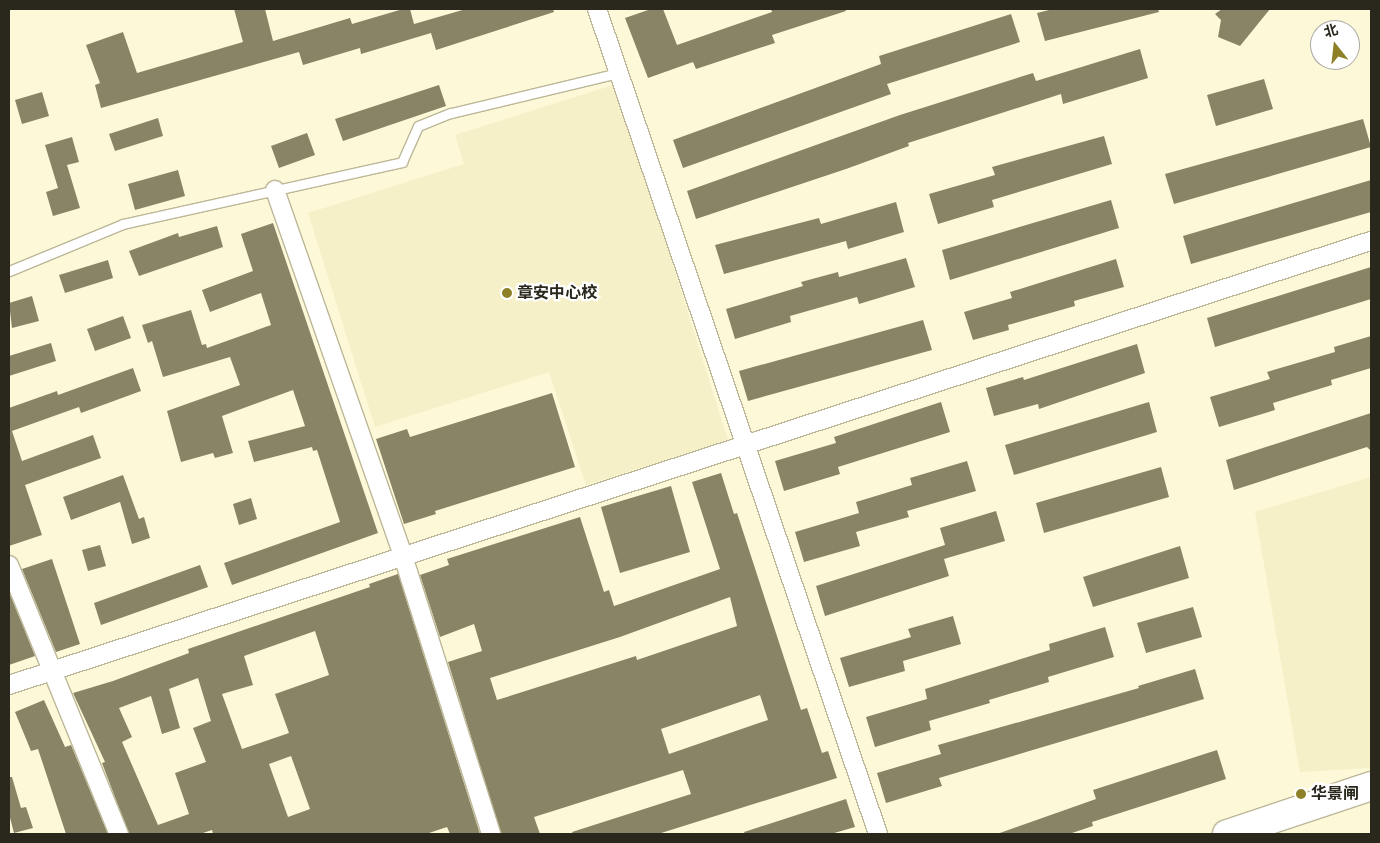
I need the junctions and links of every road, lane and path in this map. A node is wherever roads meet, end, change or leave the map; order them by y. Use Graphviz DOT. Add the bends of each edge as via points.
graph roads {
  1 [pos="597,9"];
  2 [pos="618,72"];
  3 [pos="275,190"];
  4 [pos="1371,241"];
  5 [pos="9,271"];
  6 [pos="744,445"];
  7 [pos="404,556"];
  8 [pos="9,565"];
  9 [pos="52,670"];
  10 [pos="9,685"];
  11 [pos="1371,786"];
  12 [pos="1371,802"];
  13 [pos="119,834"];
  14 [pos="491,834"];
  15 [pos="878,834"];
  16 [pos="1227,834"];
  17 [pos="1265,834"];
  1 -- 2 [label="street"];
  2 -- 3 [label="lane" via="451,113 418,126 402,162"];
  2 -- 6 [label="street"];
  3 -- 5 [label="lane" via="123,224"];
  3 -- 7 [label="street"];
  4 -- 6 [label="street"];
  6 -- 7 [label="street"];
  6 -- 15 [label="street"];
  7 -- 9 [label="street"];
  7 -- 14 [label="street"];
  8 -- 9 [label="street"];
  9 -- 10 [label="street"];
  9 -- 13 [label="street"];
  11 -- 16 [label="main road"];
  12 -- 17 [label="main road"];
}
